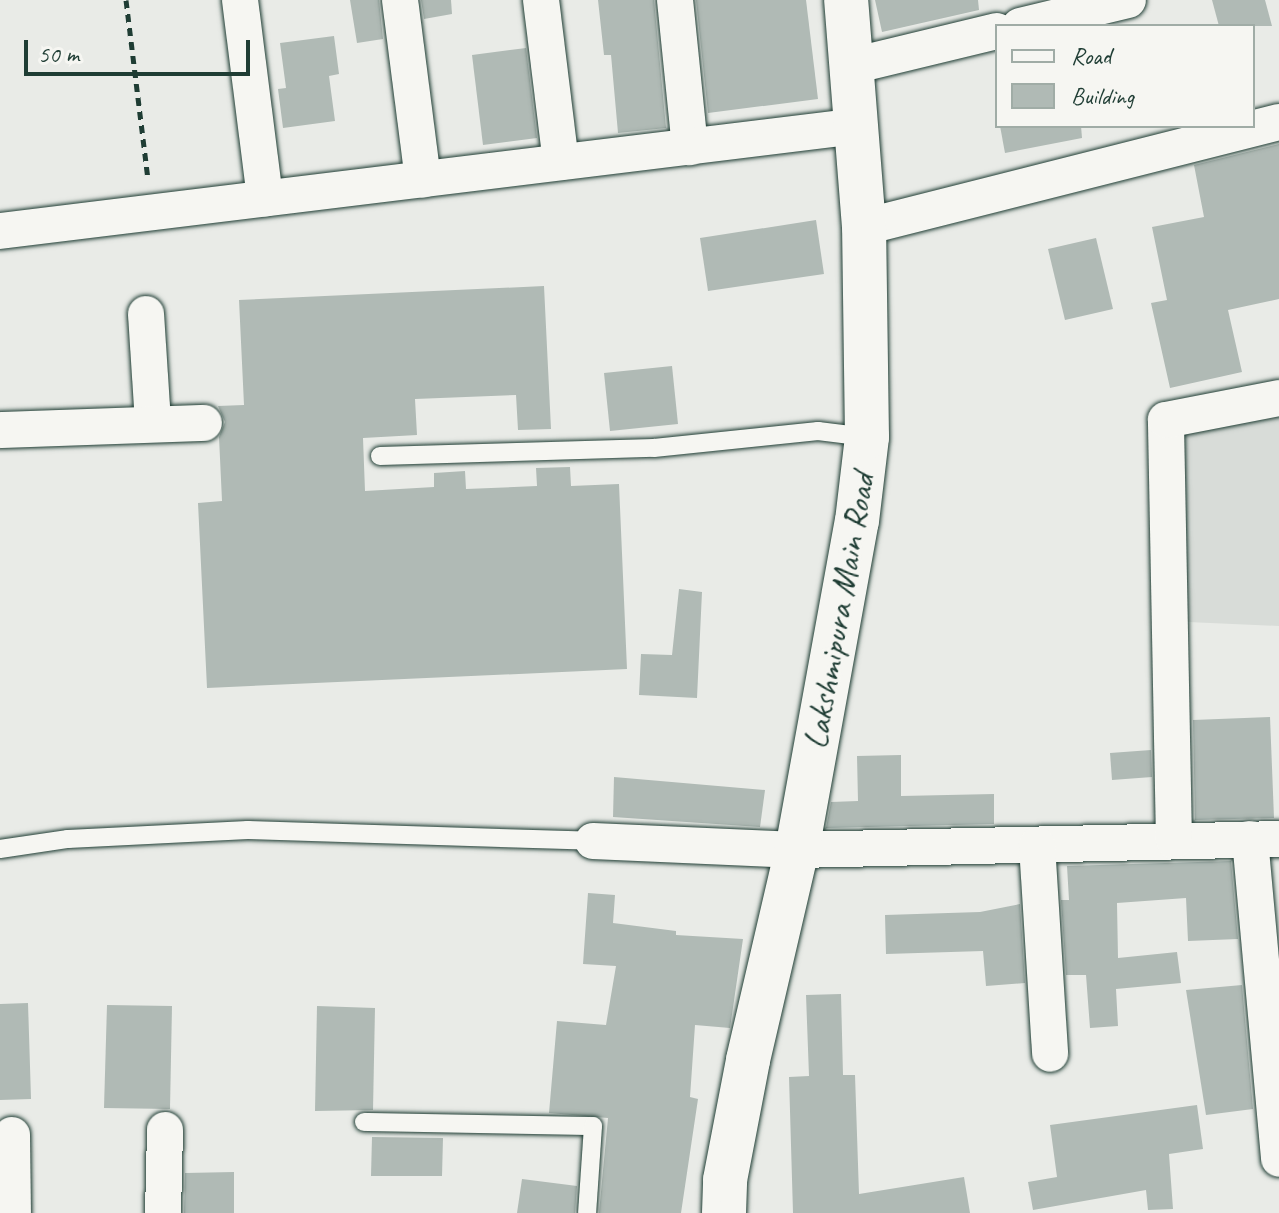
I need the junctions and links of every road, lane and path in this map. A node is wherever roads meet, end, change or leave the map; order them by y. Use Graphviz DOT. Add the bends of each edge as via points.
graph roads {
  1 [pos="126,0"];
  2 [pos="240,0"];
  3 [pos="400,0"];
  4 [pos="541,0"];
  5 [pos="675,0"];
  6 [pos="846,0"];
  7 [pos="1128,0"];
  8 [pos="1028,24"];
  9 [pos="995,31"];
  10 [pos="852,66"];
  11 [pos="1279,122"];
  12 [pos="858,126"];
  13 [pos="690,147"];
  14 [pos="561,162"];
  15 [pos="423,180"];
  16 [pos="265,198"];
  17 [pos="152,212"];
  18 [pos="864,227"];
  19 [pos="0,231"];
  20 [pos="146,314"];
  21 [pos="1279,398"];
  22 [pos="153,422"];
  23 [pos="204,423"];
  24 [pos="1,426"];
  25 [pos="867,437"];
  26 [pos="380,456"];
  27 [pos="1264,839"];
  28 [pos="593,841"];
  29 [pos="1174,841"];
  30 [pos="1037,845"];
  31 [pos="0,849"];
  32 [pos="797,850"];
  33 [pos="1050,1054"];
  34 [pos="364,1122"];
  35 [pos="165,1130"];
  36 [pos="12,1135"];
  37 [pos="1279,1159"];
  38 [pos="13,1213"];
  39 [pos="163,1213"];
  40 [pos="587,1213"];
  41 [pos="724,1213"];
  1 -- 17 [label="path"];
  2 -- 16 [label="street"];
  3 -- 15 [label="street"];
  4 -- 14 [label="street"];
  5 -- 13 [label="street"];
  6 -- 10 [label="main road, Lakshmipura Main Road"];
  7 -- 8 [label="street"];
  9 -- 10 [label="street"];
  10 -- 12 [label="main road, Lakshmipura Main Road"];
  11 -- 18 [label="street"];
  12 -- 13 [label="street"];
  12 -- 18 [label="main road, Lakshmipura Main Road"];
  13 -- 14 [label="street"];
  14 -- 15 [label="street"];
  15 -- 16 [label="street"];
  16 -- 17 [label="street"];
  17 -- 19 [label="street"];
  18 -- 25 [label="main road, Lakshmipura Main Road"];
  20 -- 22 [label="street"];
  21 -- 29 [label="street" via="1166,420"];
  22 -- 23 [label="street"];
  22 -- 24 [label="street"];
  25 -- 26 [label="lane" via="818,431 654,448"];
  25 -- 32 [label="main road, Lakshmipura Main Road" via="857,521"];
  27 -- 29 [label="street"];
  27 -- 37 [label="street"];
  28 -- 31 [label="lane" via="248,830 68,839"];
  28 -- 32 [label="street"];
  29 -- 30 [label="street"];
  30 -- 32 [label="street"];
  30 -- 33 [label="street"];
  32 -- 41 [label="main road, Lakshmipura Main Road" via="748,1060 725,1180"];
  34 -- 40 [label="lane" via="593,1126"];
  35 -- 39 [label="street"];
  36 -- 38 [label="street"];
}
